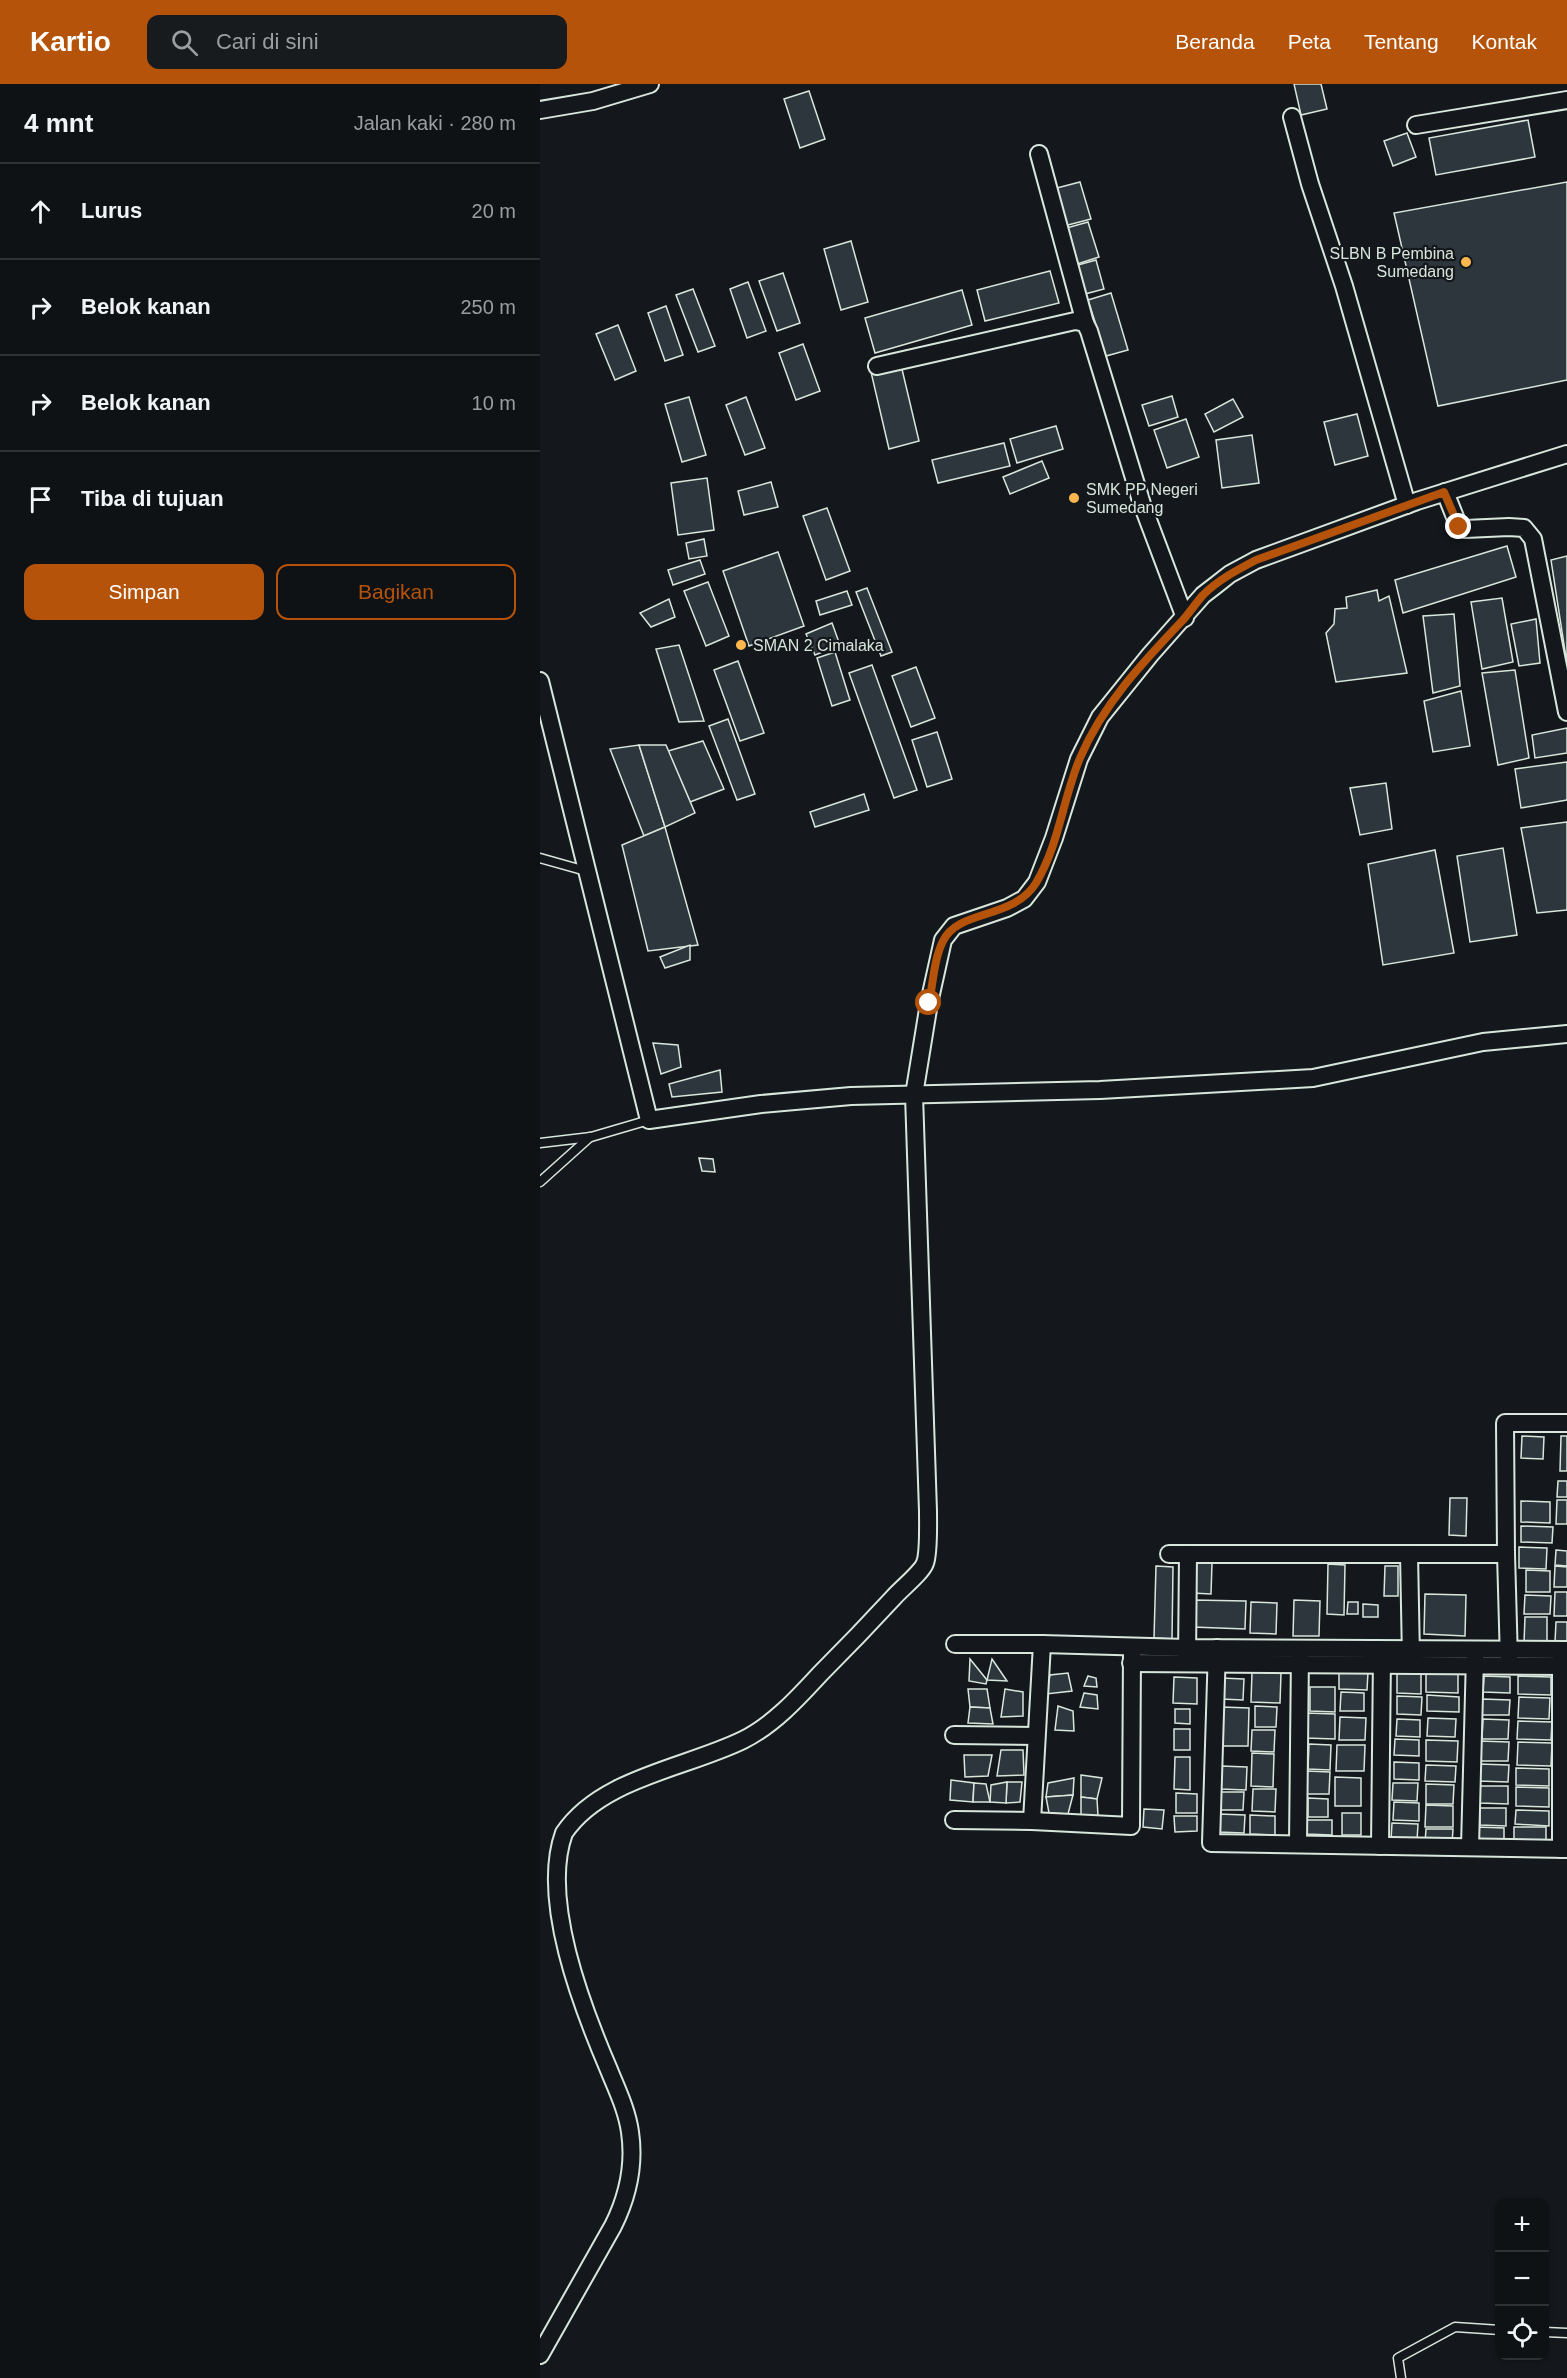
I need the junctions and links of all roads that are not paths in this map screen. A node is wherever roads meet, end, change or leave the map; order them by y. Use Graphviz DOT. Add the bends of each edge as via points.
graph roads {
  1 [pos="650,84"];
  2 [pos="1567,100"];
  3 [pos="540,110"];
  4 [pos="1292,117"];
  5 [pos="1416,125"];
  6 [pos="1039,154"];
  7 [pos="1084,323"];
  8 [pos="877,366"];
  9 [pos="1567,454"];
  10 [pos="1444,492"];
  11 [pos="1407,505"];
  12 [pos="1185,618"];
  13 [pos="540,681"];
  14 [pos="1567,712"];
  15 [pos="540,858"];
  16 [pos="586,871"];
  17 [pos="1567,1034"];
  18 [pos="914,1095"];
  19 [pos="649,1120"];
  20 [pos="591,1137"];
  21 [pos="540,1143"];
  22 [pos="540,1182"];
  23 [pos="1567,1423"];
  24 [pos="1169,1554"];
  25 [pos="1188,1554"];
  26 [pos="1409,1554"];
  27 [pos="1506,1554"];
  28 [pos="955,1644"];
  29 [pos="1042,1644"];
  30 [pos="1132,1646"];
  31 [pos="1187,1656"];
  32 [pos="1217,1656"];
  33 [pos="1300,1656"];
  34 [pos="1382,1657"];
  35 [pos="1411,1657"];
  36 [pos="1475,1657"];
  37 [pos="1509,1657"];
  38 [pos="1564,1658"];
  39 [pos="1131,1663"];
  40 [pos="954,1735"];
  41 [pos="1036,1736"];
  42 [pos="954,1821"];
  43 [pos="1032,1821"];
  44 [pos="1298,1844"];
  45 [pos="1380,1846"];
  46 [pos="1470,1847"];
  47 [pos="1564,1849"];
  48 [pos="1495,2330"];
  49 [pos="1549,2332"];
  50 [pos="1567,2333"];
  51 [pos="540,2355"];
  52 [pos="1401,2378"];
  1 -- 3 [label="street" via="593,101"];
  2 -- 5 [label="street"];
  4 -- 11 [label="street"];
  6 -- 7 [label="street"];
  7 -- 8 [label="street" via="1075,321"];
  7 -- 12 [label="street" via="1142,504"];
  9 -- 10 [label="street"];
  10 -- 11 [label="street"];
  10 -- 14 [label="street" via="1459,527 1524,528 1533,539"];
  11 -- 12 [label="street" via="1256,560 1203,595"];
  12 -- 18 [label="street" via="1100,717 1079,759 1036,882 1024,899 954,926 943,940"];
  13 -- 16 [label="street"];
  15 -- 16 [label="lane"];
  16 -- 19 [label="street"];
  17 -- 18 [label="street" via="1483,1042 1313,1078"];
  18 -- 19 [label="street" via="783,1102"];
  18 -- 51 [label="street" via="928,1511 925,1563 772,1722 741,1741 617,1789 590,1806 562,1835 550,1877 549,1911 566,1971 624,2105 631,2169 624,2204"];
  19 -- 20 [label="lane"];
  20 -- 21 [label="lane"];
  20 -- 22 [label="lane"];
  23 -- 27 [label="street" via="1505,1423"];
  24 -- 25 [label="street"];
  25 -- 26 [label="street"];
  25 -- 31 [label="street"];
  26 -- 27 [label="street"];
  26 -- 35 [label="street"];
  27 -- 37 [label="street"];
  28 -- 29 [label="street"];
  29 -- 30 [label="street"];
  29 -- 41 [label="street"];
  30 -- 31 [label="street"];
  30 -- 39 [label="street"];
  31 -- 32 [label="street"];
  31 -- 39 [label="street" via="1170,1664"];
  32 -- 33 [label="street"];
  32 -- 44 [label="street" via="1212,1843"];
  33 -- 34 [label="street"];
  33 -- 44 [label="street"];
  34 -- 35 [label="street"];
  34 -- 45 [label="street"];
  35 -- 36 [label="street"];
  36 -- 37 [label="street"];
  36 -- 46 [label="street"];
  37 -- 38 [label="street"];
  38 -- 47 [label="street"];
  39 -- 43 [label="street" via="1131,1826"];
  40 -- 41 [label="street"];
  41 -- 43 [label="street"];
  42 -- 43 [label="street"];
  44 -- 45 [label="street"];
  45 -- 46 [label="street"];
  46 -- 47 [label="street"];
  48 -- 52 [label="lane" via="1455,2327 1398,2358"];
  49 -- 50 [label="lane"];
}
